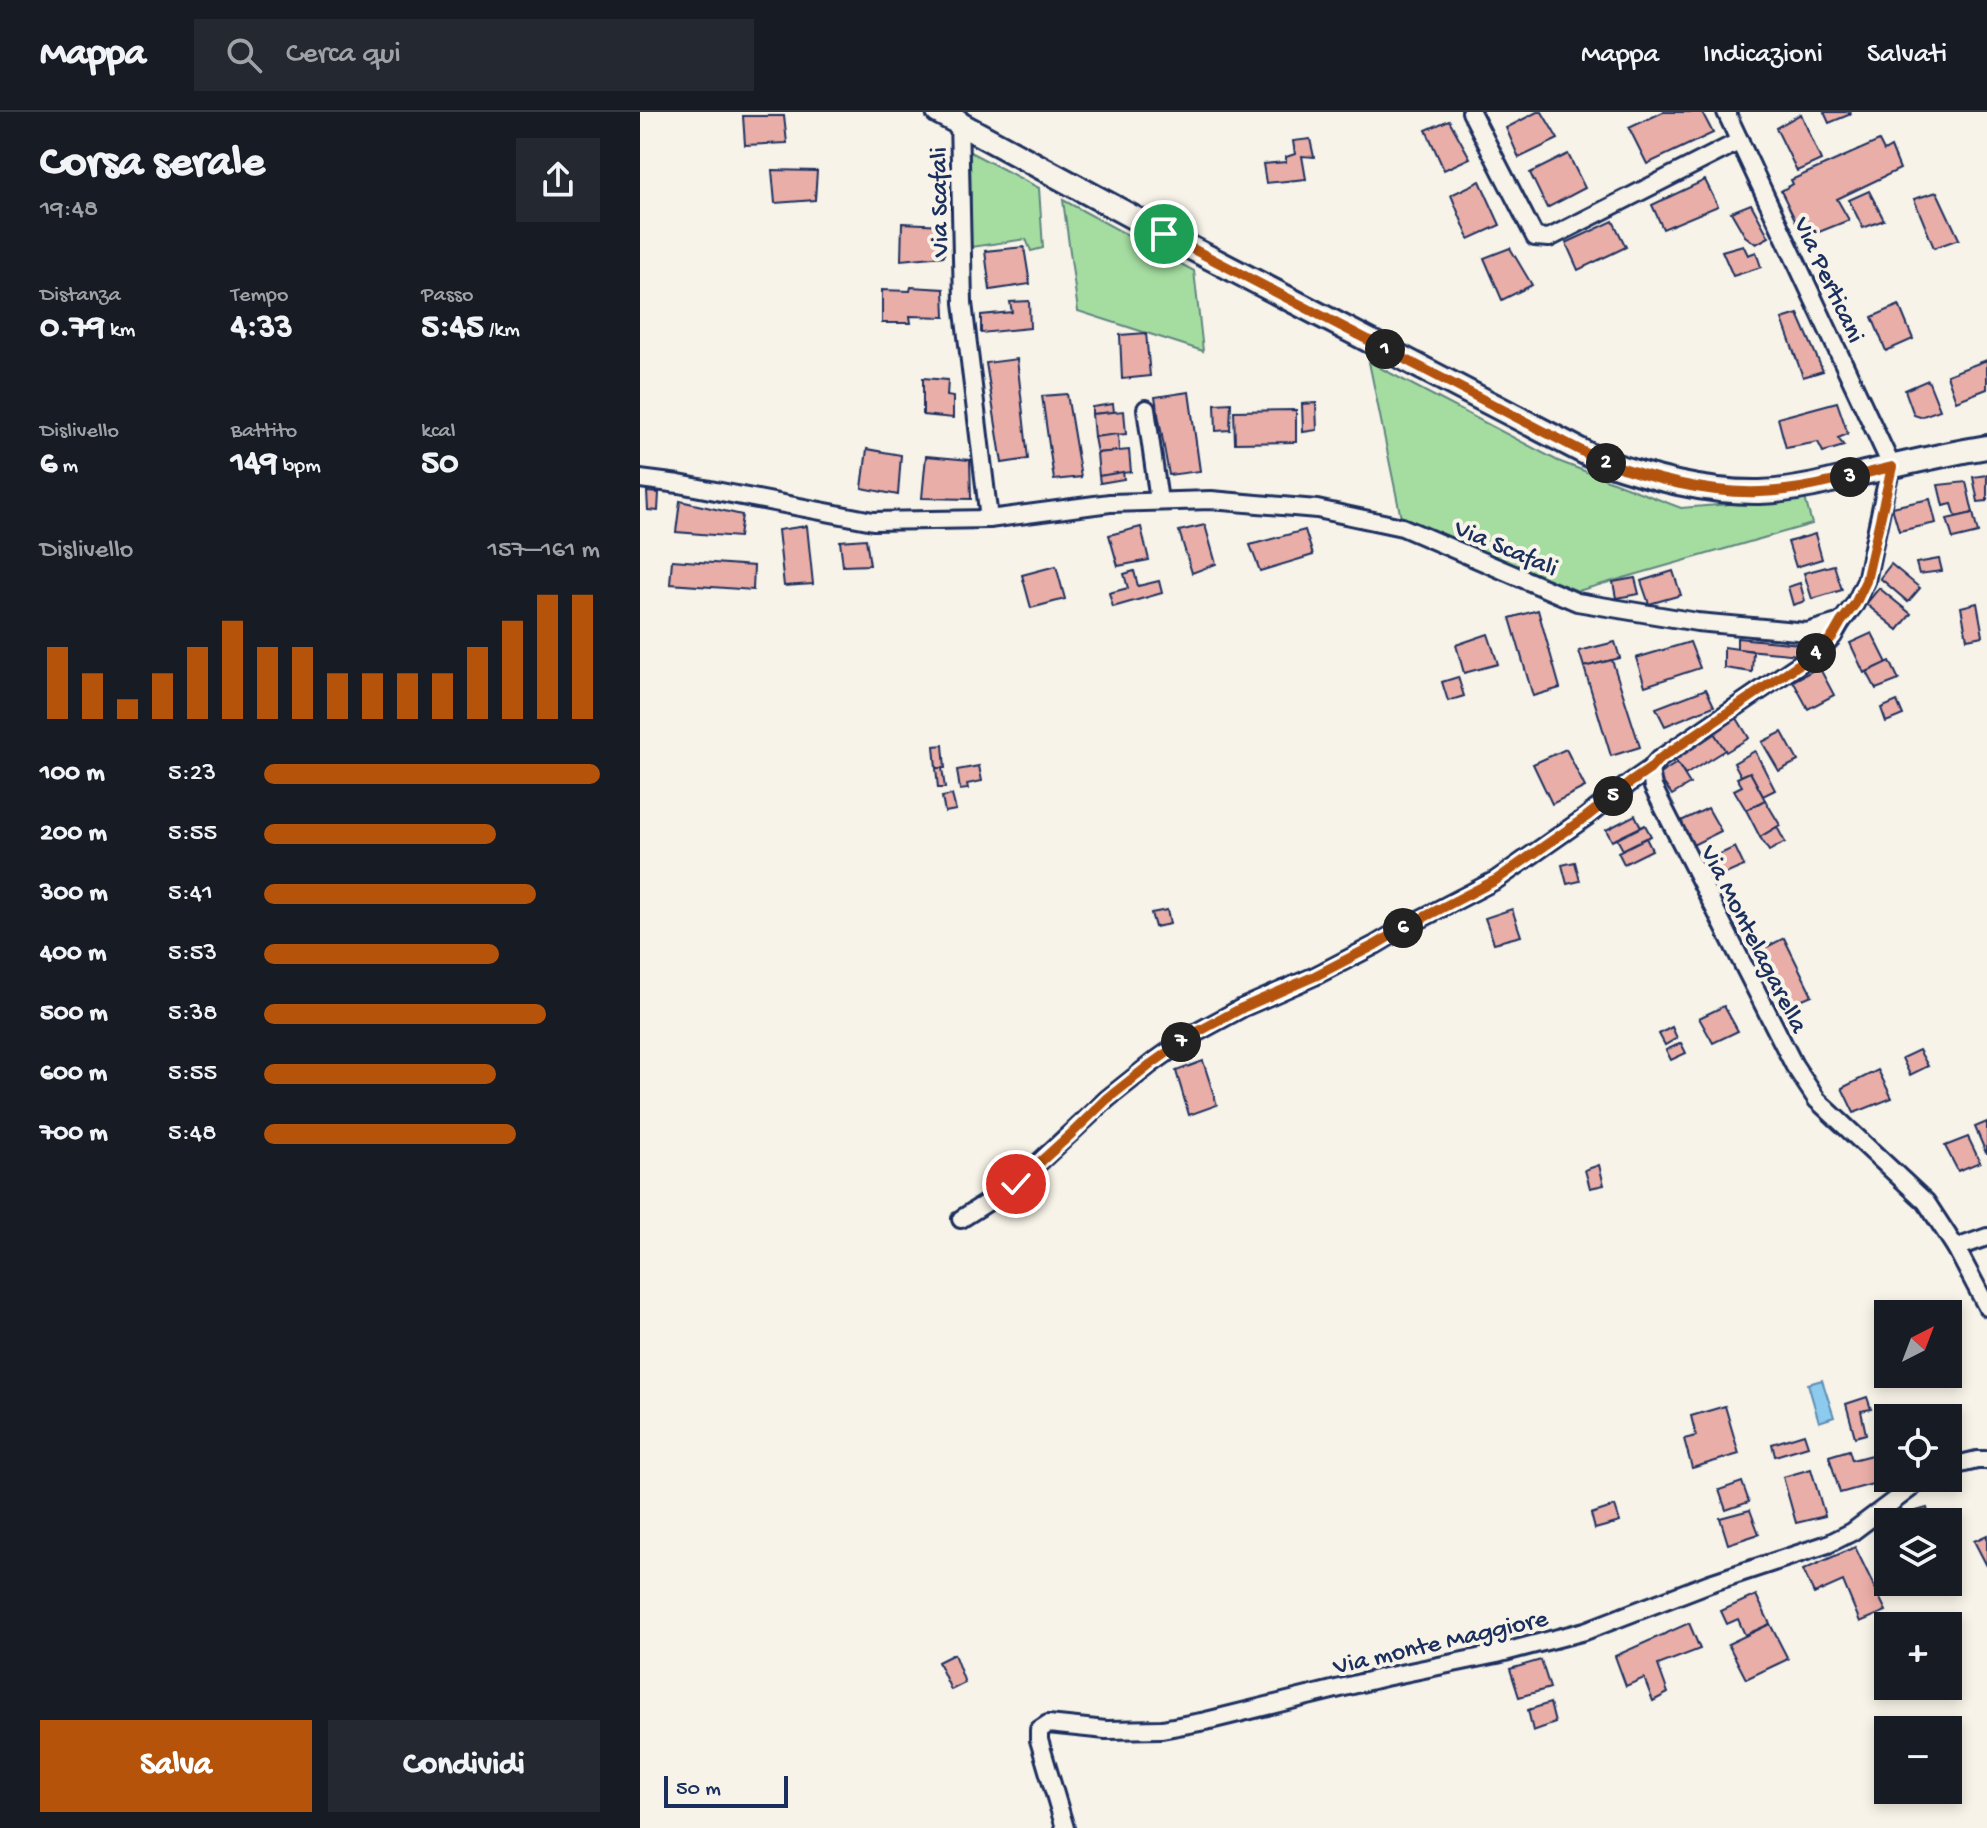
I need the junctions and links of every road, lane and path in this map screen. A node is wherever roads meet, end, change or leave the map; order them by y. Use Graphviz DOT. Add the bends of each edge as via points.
graph roads {
  1 [pos="938,112"];
  2 [pos="1471,112"];
  3 [pos="1726,112"];
  4 [pos="959,118"];
  5 [pos="1740,141"];
  6 [pos="1146,409"];
  7 [pos="1987,447"];
  8 [pos="1892,467"];
  9 [pos="640,479"];
  10 [pos="1159,501"];
  11 [pos="989,519"];
  12 [pos="1841,622"];
  13 [pos="1650,769"];
  14 [pos="961,1219"];
  15 [pos="1987,1237"];
  16 [pos="1956,1248"];
  17 [pos="1987,1307"];
  18 [pos="1987,1460"];
  19 [pos="1962,1464"];
  20 [pos="1905,1492"];
  21 [pos="1065,1828"];
  1 -- 4 [label="main road"];
  2 -- 5 [label="street" via="1535,237 1549,238"];
  3 -- 5 [label="street, Via Perticani"];
  4 -- 8 [label="main road" via="1164,234 1599,460 1666,480 1749,492 1807,487"];
  4 -- 11 [label="street, Via Scafali" via="963,303"];
  5 -- 8 [label="street, Via Perticani"];
  6 -- 10 [label="street"];
  7 -- 8 [label="main road"];
  8 -- 12 [label="street" via="1866,581"];
  9 -- 11 [label="street, Via Scafali" via="873,521"];
  10 -- 11 [label="street, Via Scafali"];
  10 -- 12 [label="street, Via Scafali" via="1317,509 1402,527 1577,602 1697,622 1807,632"];
  12 -- 13 [label="street" via="1820,650"];
  13 -- 14 [label="street" via="1496,880 1192,1035 1107,1099 1016,1184"];
  13 -- 16 [label="street, Via Montelagarella" via="1653,787 1794,1065 1817,1100 1926,1202"];
  15 -- 16 [label="street"];
  16 -- 17 [label="street, Via Montelagarella"];
  18 -- 19 [label="street"];
  20 -- 21 [label="street, Via monte Maggiore" via="1828,1544 1585,1631 1162,1729 1048,1724 1039,1730 1039,1740"];
}
